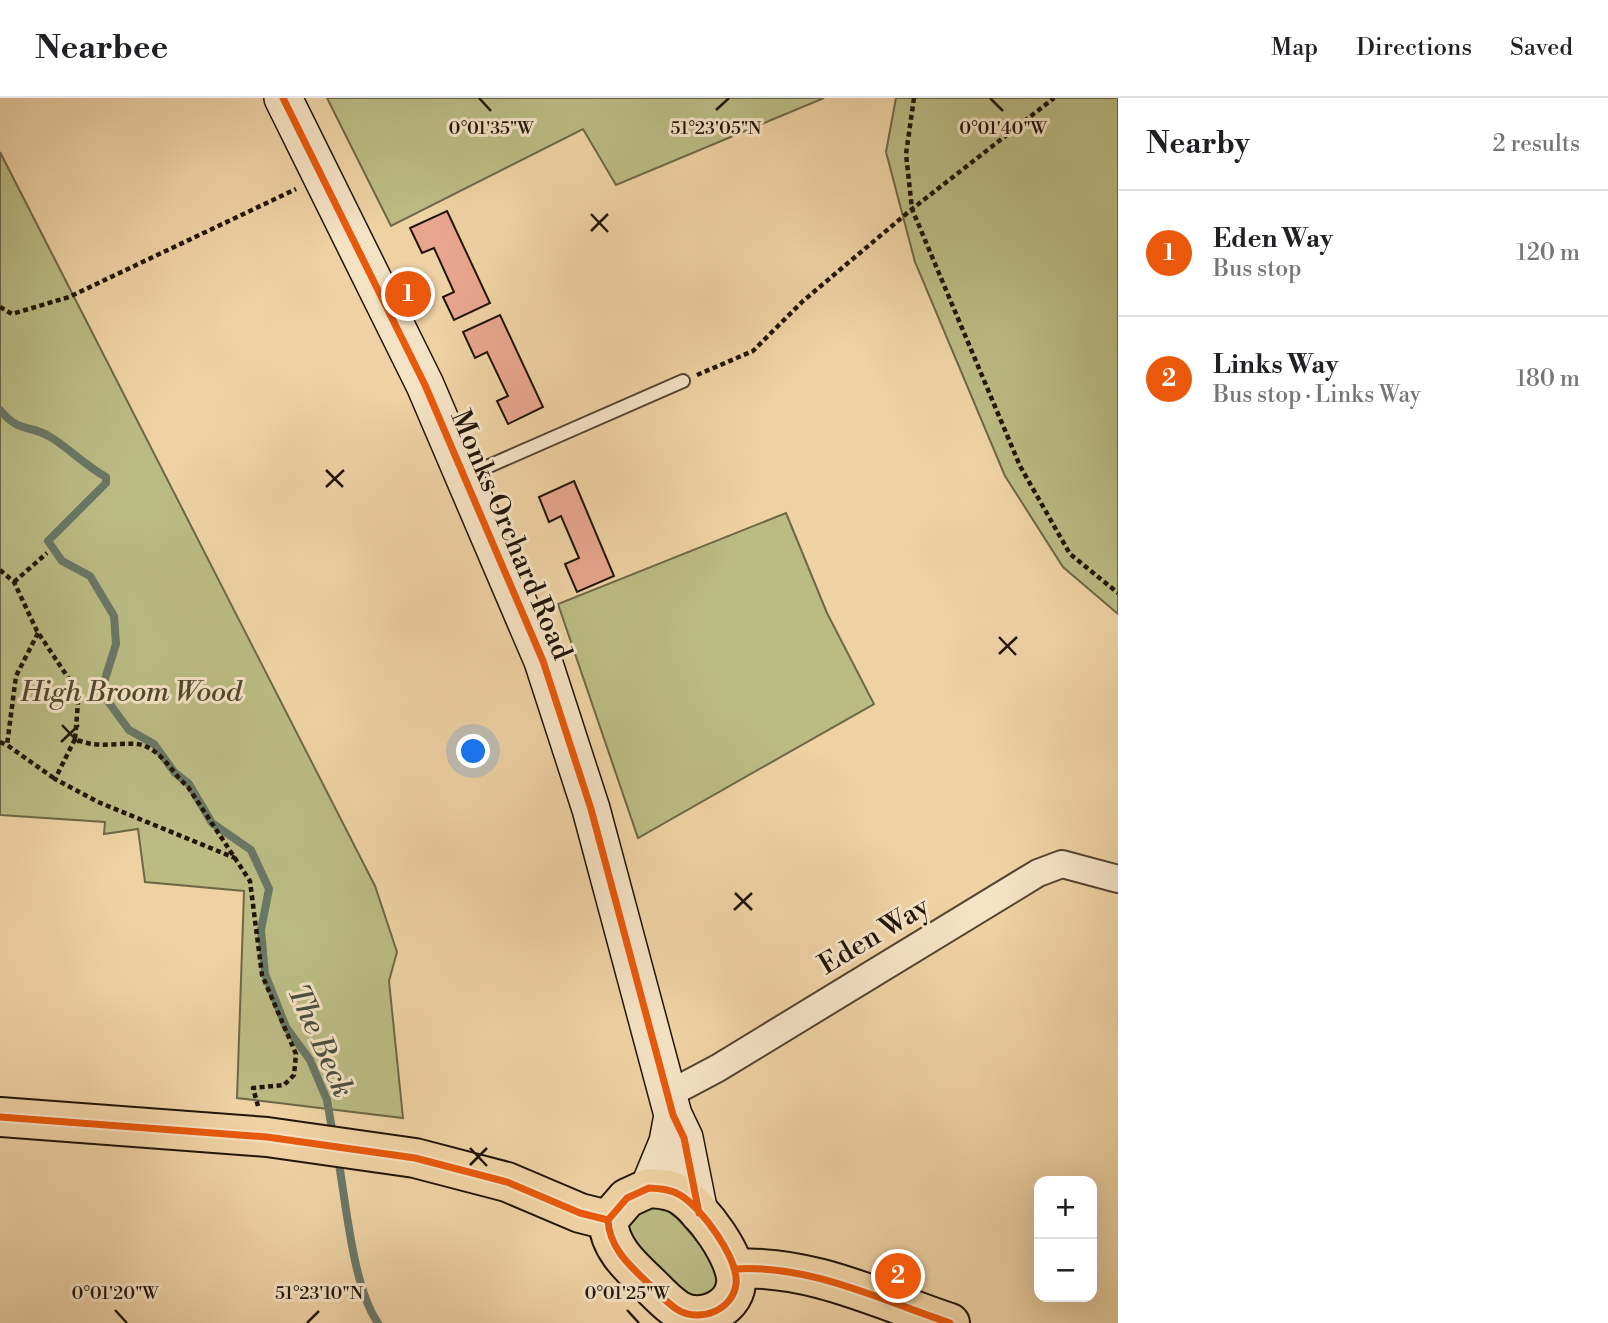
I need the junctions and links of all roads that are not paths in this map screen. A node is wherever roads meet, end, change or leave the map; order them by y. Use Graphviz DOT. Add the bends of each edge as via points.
graph roads {
  1 [pos="284,98"];
  2 [pos="683,381"];
  3 [pos="466,476"];
  4 [pos="1118,879"];
  5 [pos="671,1104"];
  6 [pos="0,1117"];
  7 [pos="649,1188"];
  8 [pos="699,1213"];
  9 [pos="608,1220"];
  10 [pos="735,1269"];
  11 [pos="703,1320"];
  12 [pos="950,1323"];
  1 -- 3 [label="street, Monks Orchard Road"];
  2 -- 3 [label="lane"];
  3 -- 5 [label="street, Monks Orchard Road" via="519,600 591,809"];
  4 -- 5 [label="street, Eden Way" via="1062,864 1038,873 718,1068"];
  5 -- 7 [label="street, Monks Orchard Road" via="668,1142"];
  5 -- 8 [label="street, Monks Orchard Road" via="684,1138"];
  6 -- 9 [label="main road" via="267,1137 363,1150 465,1170"];
  7 -- 8 [label="main road" via="682,1196"];
  7 -- 9 [label="main road" via="627,1198"];
  8 -- 10 [label="main road"];
  9 -- 11 [label="main road" via="609,1233 629,1264 679,1311"];
  10 -- 11 [label="main road" via="733,1294"];
  10 -- 12 [label="main road" via="758,1267 805,1274"];
}
